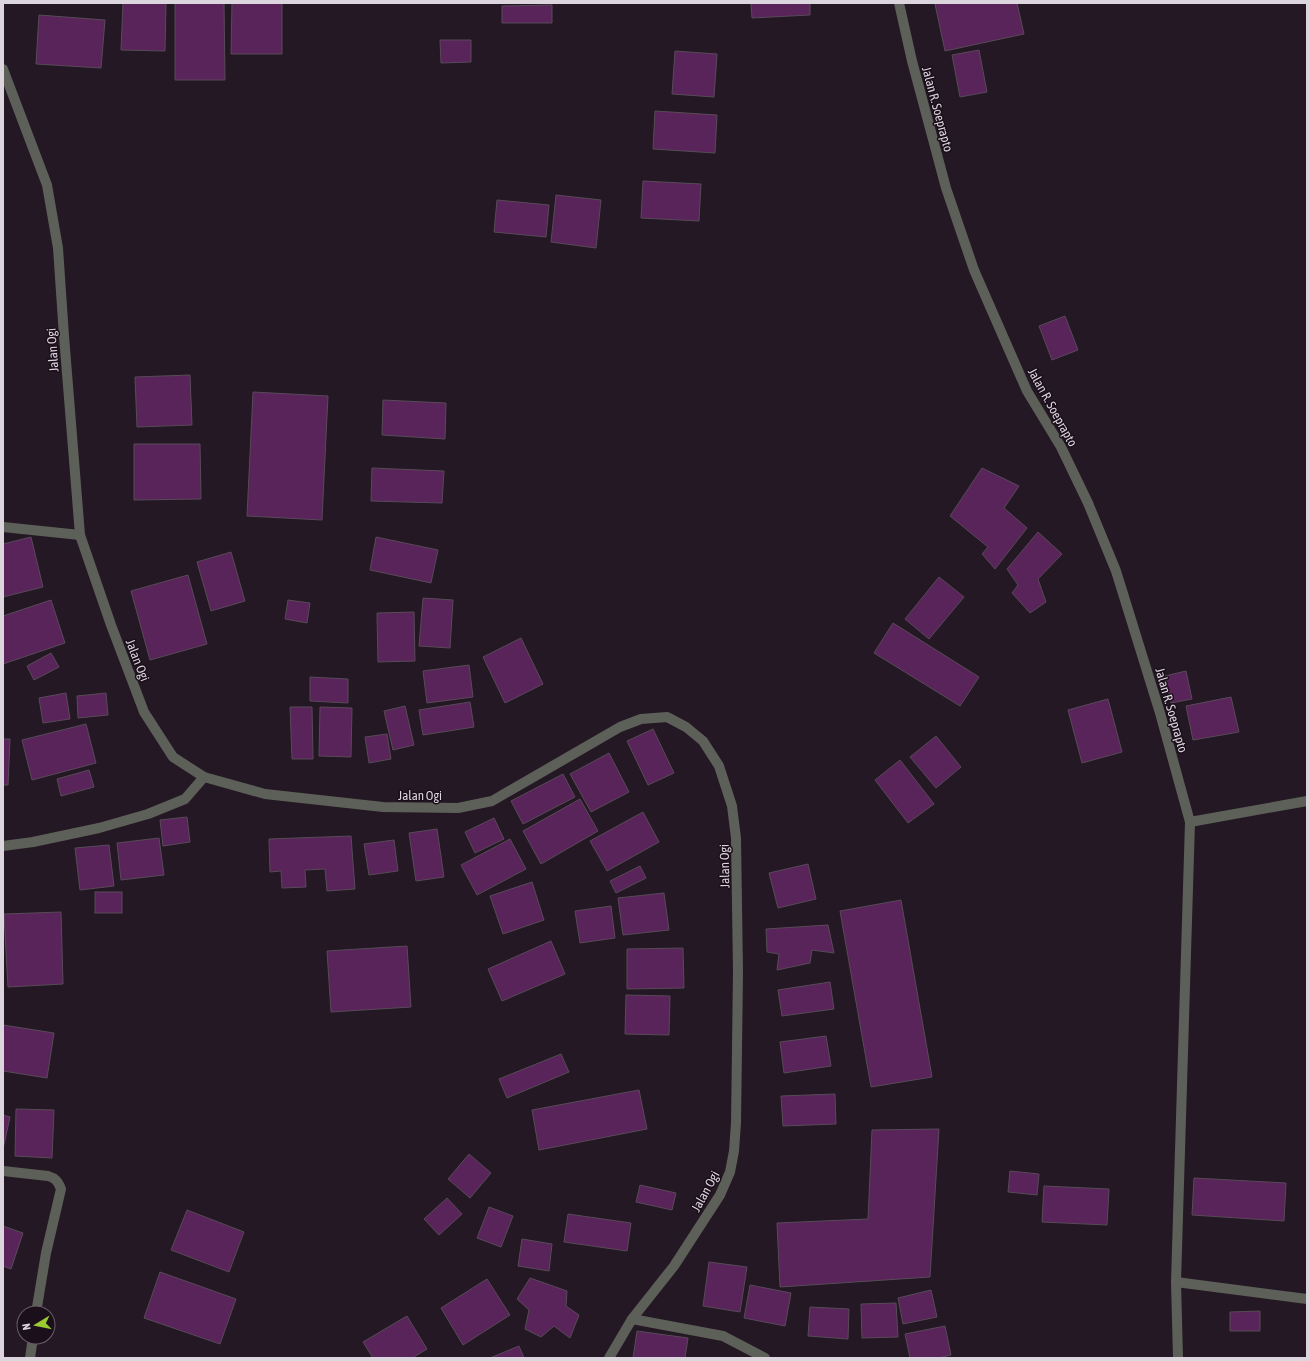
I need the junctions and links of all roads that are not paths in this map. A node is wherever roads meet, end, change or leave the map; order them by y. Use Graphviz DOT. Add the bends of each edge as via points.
graph roads {
  1 [pos="899,3"];
  2 [pos="3,69"];
  3 [pos="3,527"];
  4 [pos="80,535"];
  5 [pos="204,777"];
  6 [pos="1307,801"];
  7 [pos="1190,822"];
  8 [pos="3,846"];
  9 [pos="3,1171"];
  10 [pos="1176,1282"];
  11 [pos="1307,1299"];
  12 [pos="37,1305"];
  13 [pos="632,1319"];
  14 [pos="31,1345"];
  15 [pos="30,1358"];
  16 [pos="609,1358"];
  17 [pos="765,1358"];
  18 [pos="1178,1358"];
  1 -- 7 [label="street, Jalan R. Soeprapto" via="946,188 974,270 1027,392 1061,447 1116,571 1160,713"];
  2 -- 4 [label="street, Jalan Ogi" via="47,185 58,248"];
  3 -- 4 [label="street"];
  4 -- 5 [label="street, Jalan Ogi" via="144,712 173,757"];
  5 -- 8 [label="street" via="185,799 148,814 99,828"];
  5 -- 13 [label="street, Jalan Ogi" via="265,794 383,808 458,808 492,801 620,727 640,719 667,717 686,727 703,742 719,766 732,806 736,838 738,972 734,1151 730,1172 720,1195 674,1266"];
  6 -- 7 [label="street"];
  7 -- 10 [label="street, Jalan R. Soeprapto"];
  9 -- 12 [label="street" via="55,1178 61,1188"];
  10 -- 11 [label="street"];
  10 -- 18 [label="street, Jalan R. Soeprapto"];
  13 -- 16 [label="street, Jalan Ogi"];
  13 -- 17 [label="street" via="723,1336"];
  14 -- 15 [label="street"];
}
